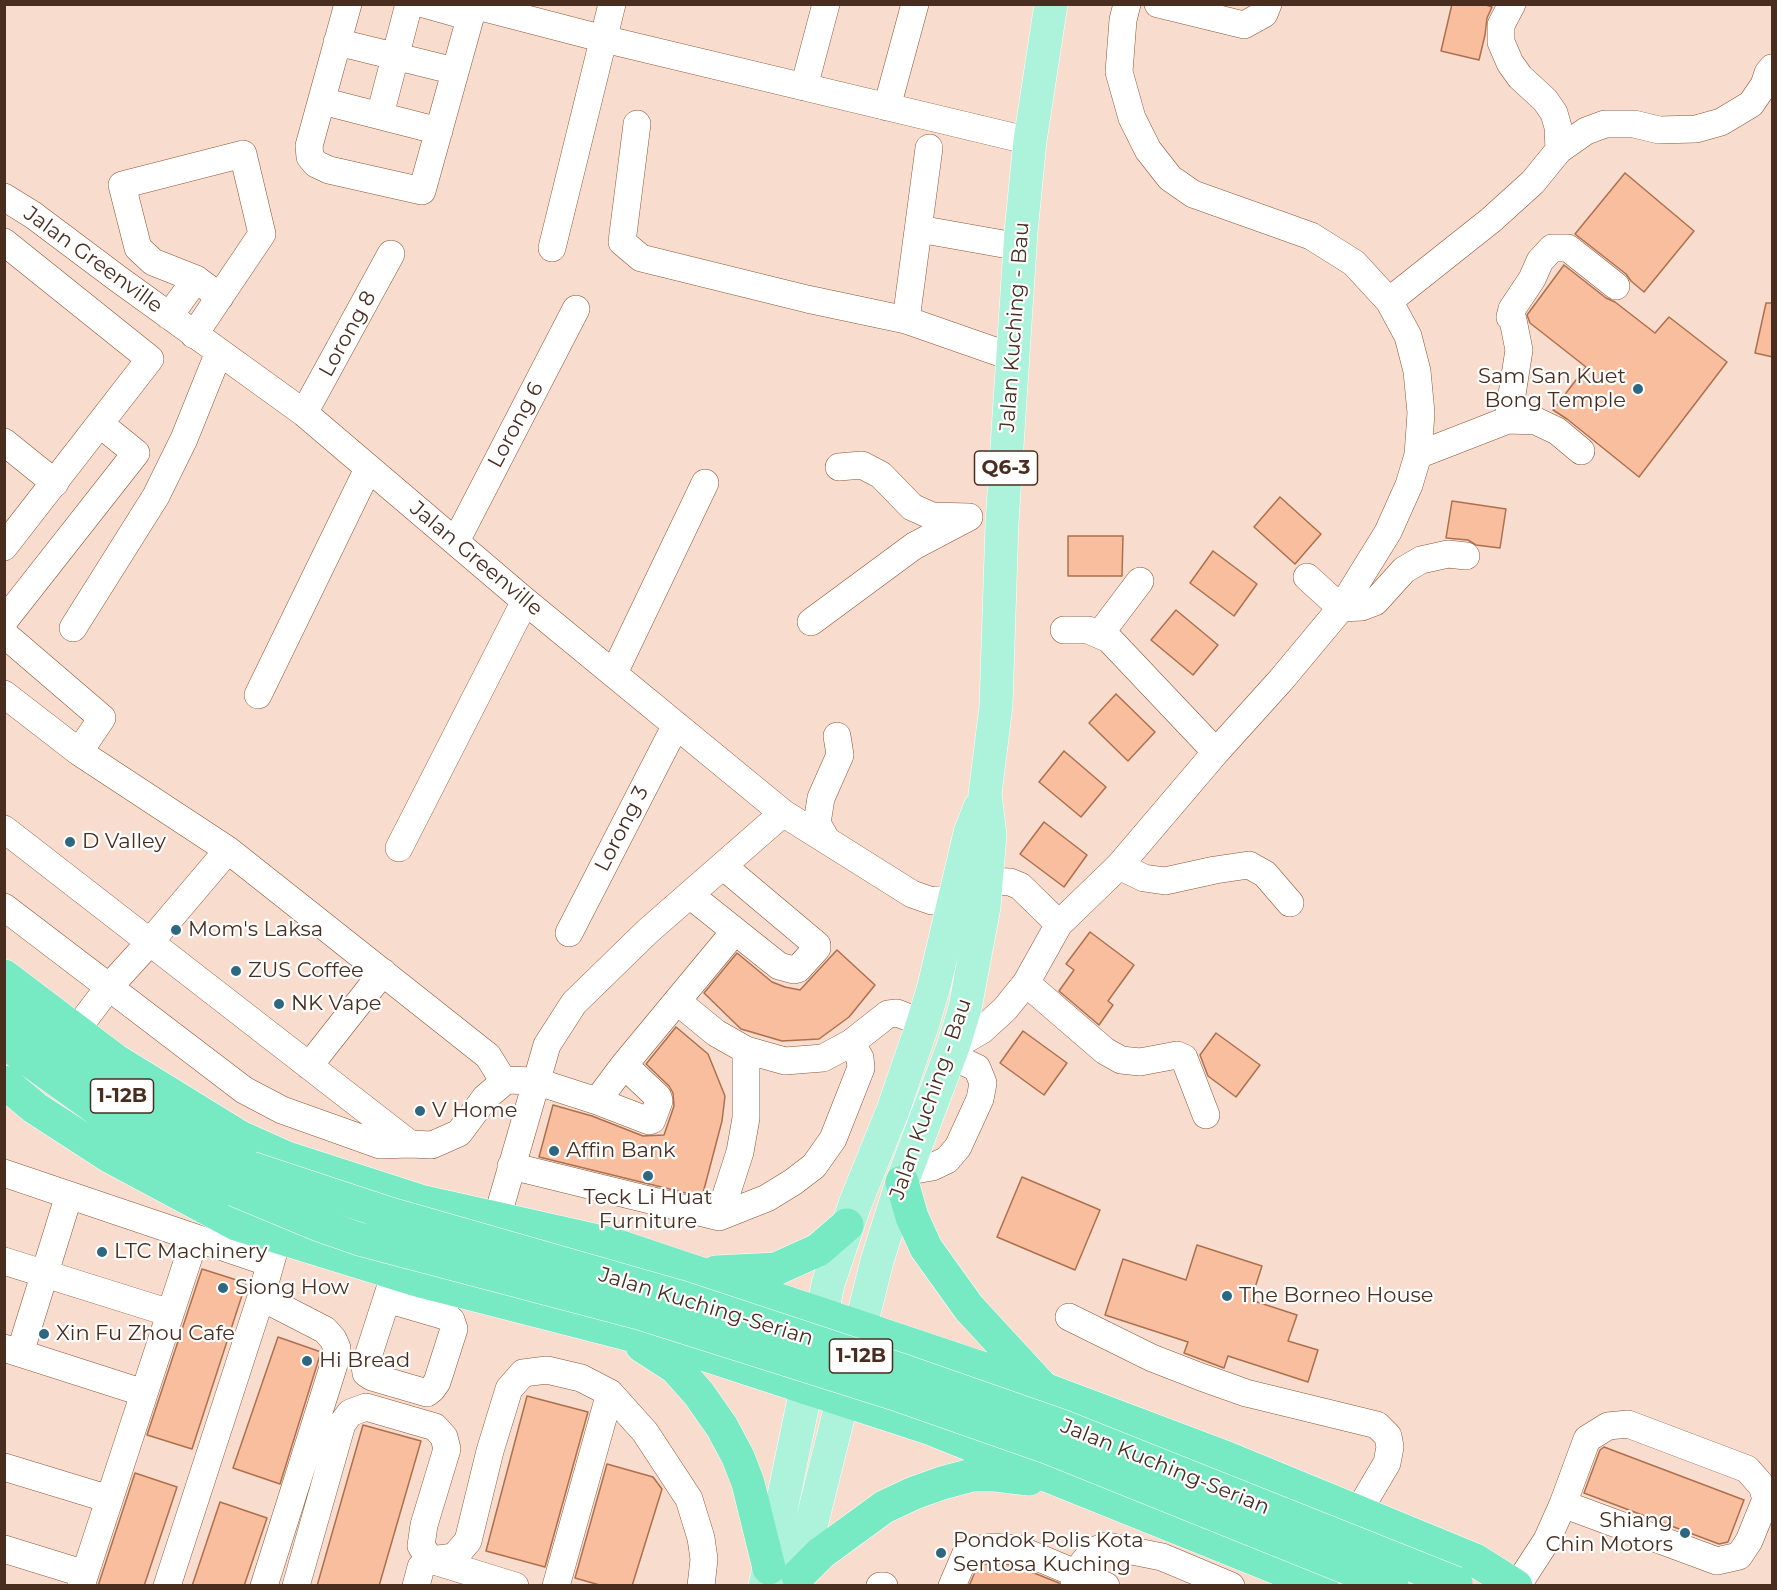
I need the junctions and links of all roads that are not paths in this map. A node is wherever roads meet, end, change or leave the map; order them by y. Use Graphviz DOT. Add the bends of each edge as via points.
graph roads {
  1 [pos="348,4"];
  2 [pos="410,4"];
  3 [pos="424,4"];
  4 [pos="612,4"];
  5 [pos="826,4"];
  6 [pos="915,4"];
  7 [pos="1051,4"];
  8 [pos="1126,4"];
  9 [pos="1158,4"];
  10 [pos="1268,4"];
  11 [pos="1512,4"];
  12 [pos="472,9"];
  13 [pos="604,39"];
  14 [pos="337,42"];
  15 [pos="395,56"];
  16 [pos="1773,68"];
  17 [pos="455,71"];
  18 [pos="804,87"];
  19 [pos="321,101"];
  20 [pos="887,107"];
  21 [pos="380,115"];
  22 [pos="637,124"];
  23 [pos="439,130"];
  24 [pos="1030,141"];
  25 [pos="929,148"];
  26 [pos="1559,150"];
  27 [pos="4,197"];
  28 [pos="33,215"];
  29 [pos="919,228"];
  30 [pos="7,244"];
  31 [pos="1020,247"];
  32 [pos="552,248"];
  33 [pos="391,254"];
  34 [pos="117,278"];
  35 [pos="196,279"];
  36 [pos="1616,286"];
  37 [pos="220,297"];
  38 [pos="1389,301"];
  39 [pos="576,309"];
  40 [pos="91,311"];
  41 [pos="169,316"];
  42 [pos="906,320"];
  43 [pos="194,335"];
  44 [pos="219,352"];
  45 [pos="1012,357"];
  46 [pos="304,413"];
  47 [pos="1508,420"];
  48 [pos="100,424"];
  49 [pos="4,442"];
  50 [pos="1581,451"];
  51 [pos="1418,455"];
  52 [pos="839,467"];
  53 [pos="368,469"];
  54 [pos="55,483"];
  55 [pos="705,483"];
  56 [pos="969,517"];
  57 [pos="1002,523"];
  58 [pos="456,541"];
  59 [pos="4,547"];
  60 [pos="1466,556"];
  61 [pos="1307,577"];
  62 [pos="1140,581"];
  63 [pos="525,601"];
  64 [pos="1341,608"];
  65 [pos="4,621"];
  66 [pos="811,622"];
  67 [pos="73,628"];
  68 [pos="1064,630"];
  69 [pos="4,634"];
  70 [pos="1100,634"];
  71 [pos="614,673"];
  72 [pos="4,694"];
  73 [pos="258,695"];
  74 [pos="676,725"];
  75 [pos="837,736"];
  76 [pos="79,752"];
  77 [pos="1216,752"];
  78 [pos="985,794"];
  79 [pos="783,813"];
  80 [pos="4,829"];
  81 [pos="826,839"];
  82 [pos="399,848"];
  83 [pos="228,850"];
  84 [pos="723,866"];
  85 [pos="1119,866"];
  86 [pos="987,881"];
  87 [pos="690,896"];
  88 [pos="954,898"];
  89 [pos="1290,903"];
  90 [pos="4,907"];
  91 [pos="1059,924"];
  92 [pos="735,931"];
  93 [pos="568,933"];
  94 [pos="150,942"];
  95 [pos="382,972"];
  96 [pos="4,976"];
  97 [pos="1026,983"];
  98 [pos="109,987"];
  99 [pos="677,1001"];
  100 [pos="4,1006"];
  101 [pos="923,1023"];
  102 [pos="77,1029"];
  103 [pos="4,1042"];
  104 [pos="851,1043"];
  105 [pos="746,1050"];
  106 [pos="950,1055"];
  107 [pos="624,1065"];
  108 [pos="309,1066"];
  109 [pos="506,1080"];
  110 [pos="536,1081"];
  111 [pos="4,1082"];
  112 [pos="597,1101"];
  113 [pos="1206,1114"];
  114 [pos="410,1144"];
  115 [pos="511,1166"];
  116 [pos="4,1173"];
  117 [pos="905,1173"];
  118 [pos="243,1179"];
  119 [pos="69,1195"];
  120 [pos="719,1217"];
  121 [pos="497,1218"];
  122 [pos="847,1225"];
  123 [pos="195,1238"];
  124 [pos="274,1250"];
  125 [pos="4,1261"];
  126 [pos="699,1273"];
  127 [pos="44,1274"];
  128 [pos="261,1297"];
  129 [pos="170,1313"];
  130 [pos="821,1314"];
  131 [pos="1069,1317"];
  132 [pos="859,1327"];
  133 [pos="610,1330"];
  134 [pos="12,1350"];
  135 [pos="807,1388"];
  136 [pos="1044,1389"];
  137 [pos="144,1393"];
  138 [pos="610,1393"];
  139 [pos="843,1400"];
  140 [pos="444,1437"];
  141 [pos="490,1451"];
  142 [pos="4,1467"];
  143 [pos="1067,1483"];
  144 [pos="109,1499"];
  145 [pos="291,1501"];
  146 [pos="1563,1504"];
  147 [pos="318,1509"];
  148 [pos="1358,1512"];
  149 [pos="4,1548"];
  150 [pos="431,1560"];
  151 [pos="782,1579"];
  152 [pos="83,1580"];
  153 [pos="1076,1580"];
  154 [pos="1461,1584"];
  155 [pos="167,1586"];
  156 [pos="264,1586"];
  157 [pos="296,1586"];
  158 [pos="416,1586"];
  159 [pos="515,1586"];
  160 [pos="556,1586"];
  161 [pos="701,1586"];
  162 [pos="952,1586"];
  163 [pos="1106,1586"];
  164 [pos="1231,1586"];
  165 [pos="1322,1586"];
  166 [pos="1392,1586"];
  167 [pos="1517,1586"];
  1 -- 14 [label="street"];
  2 -- 15 [label="street"];
  3 -- 12 [label="street"];
  4 -- 13 [label="street"];
  5 -- 18 [label="street"];
  6 -- 20 [label="street"];
  7 -- 24 [label="main road, Jalan Kuching - Bau / Q6-3"];
  8 -- 38 [label="street" via="1119,72 1132,118 1148,150 1170,178 1193,194 1311,236 1354,263"];
  9 -- 10 [label="street" via="1244,25 1264,14"];
  11 -- 26 [label="street" via="1501,25 1501,42 1520,77 1554,113"];
  12 -- 13 [label="street"];
  12 -- 17 [label="street"];
  13 -- 18 [label="street"];
  13 -- 32 [label="street"];
  14 -- 15 [label="street"];
  14 -- 19 [label="street"];
  15 -- 17 [label="street"];
  15 -- 21 [label="street"];
  16 -- 26 [label="street" via="1751,104 1722,122 1696,129 1605,124 1586,131"];
  17 -- 23 [label="street"];
  18 -- 20 [label="street"];
  19 -- 21 [label="street"];
  19 -- 23 [label="street" via="309,146 310,157 329,170 422,191"];
  20 -- 24 [label="street"];
  21 -- 23 [label="street"];
  22 -- 42 [label="street" via="622,242 641,258"];
  24 -- 31 [label="main road, Jalan Kuching - Bau / Q6-3"];
  25 -- 29 [label="street"];
  26 -- 38 [label="street" via="1533,182 1491,220"];
  27 -- 28 [label="street, Jalan Greenville"];
  28 -- 30 [label="street"];
  28 -- 34 [label="street, Jalan Greenville"];
  29 -- 31 [label="street"];
  29 -- 42 [label="street"];
  30 -- 40 [label="street"];
  31 -- 45 [label="main road, Jalan Kuching - Bau / Q6-3"];
  33 -- 46 [label="street, Lorong 8"];
  34 -- 40 [label="street"];
  34 -- 41 [label="street, Jalan Greenville"];
  35 -- 37 [label="street"];
  35 -- 37 [label="street" via="153,262 138,248 122,185 243,154 262,234"];
  35 -- 41 [label="street"];
  36 -- 47 [label="street" via="1568,248 1552,248 1540,261 1510,317 1519,351"];
  37 -- 43 [label="street"];
  38 -- 51 [label="street" via="1408,336 1417,371 1421,414"];
  39 -- 58 [label="street, Lorong 6"];
  40 -- 48 [label="street" via="150,359"];
  41 -- 43 [label="street, Jalan Greenville"];
  42 -- 45 [label="street"];
  43 -- 44 [label="street, Jalan Greenville"];
  44 -- 46 [label="street, Jalan Greenville"];
  44 -- 67 [label="street" via="156,496"];
  45 -- 57 [label="main road, Jalan Kuching - Bau / Q6-3"];
  46 -- 53 [label="street, Jalan Greenville"];
  47 -- 50 [label="street" via="1536,420"];
  47 -- 51 [label="street"];
  48 -- 54 [label="street"];
  48 -- 65 [label="street" via="135,453"];
  49 -- 54 [label="street"];
  51 -- 64 [label="street" via="1388,532"];
  52 -- 56 [label="street" via="862,465 881,475 912,507 932,516"];
  53 -- 58 [label="street, Jalan Greenville"];
  53 -- 73 [label="street"];
  54 -- 59 [label="street"];
  55 -- 71 [label="street"];
  56 -- 57 [label="street"];
  56 -- 66 [label="street" via="914,546"];
  57 -- 78 [label="main road, Jalan Kuching - Bau / Q6-3" via="996,706"];
  58 -- 63 [label="street, Jalan Greenville"];
  60 -- 64 [label="street" via="1448,554 1421,560 1404,570 1375,602"];
  61 -- 64 [label="street"];
  62 -- 70 [label="street"];
  63 -- 71 [label="street, Jalan Greenville"];
  63 -- 82 [label="street"];
  64 -- 77 [label="street"];
  68 -- 70 [label="street"];
  69 -- 76 [label="street" via="102,718"];
  70 -- 77 [label="street" via="1120,650"];
  71 -- 74 [label="street, Jalan Greenville"];
  72 -- 76 [label="street"];
  74 -- 79 [label="street, Jalan Greenville"];
  74 -- 93 [label="street, Lorong 3"];
  75 -- 81 [label="street" via="840,755 821,798 817,823"];
  76 -- 83 [label="street"];
  77 -- 85 [label="street"];
  78 -- 86 [label="main road, Jalan Kuching - Bau" via="990,836"];
  78 -- 88 [label="main road, Jalan Kuching - Bau" via="970,833"];
  79 -- 81 [label="street, Jalan Greenville"];
  79 -- 84 [label="street"];
  80 -- 94 [label="street"];
  81 -- 88 [label="street, Jalan Greenville" via="912,894 932,901"];
  83 -- 94 [label="street"];
  83 -- 95 [label="street"];
  84 -- 87 [label="street"];
  84 -- 92 [label="street" via="817,948 794,970 779,966"];
  85 -- 89 [label="street" via="1144,878 1165,881 1249,865 1265,874"];
  85 -- 91 [label="street"];
  86 -- 91 [label="street" via="1020,886"];
  86 -- 106 [label="main road, Jalan Kuching - Bau" via="970,985"];
  87 -- 92 [label="street"];
  87 -- 110 [label="street" via="574,1003 547,1045"];
  88 -- 101 [label="main road, Jalan Kuching - Bau"];
  90 -- 98 [label="street"];
  91 -- 97 [label="street"];
  92 -- 99 [label="street"];
  94 -- 98 [label="street"];
  94 -- 108 [label="street"];
  95 -- 108 [label="street"];
  95 -- 109 [label="street" via="488,1056"];
  96 -- 102 [label="highway"];
  97 -- 106 [label="street" via="1005,1009"];
  97 -- 113 [label="street" via="1105,1051 1121,1060 1140,1062 1177,1055 1184,1058"];
  98 -- 102 [label="street"];
  98 -- 114 [label="street" via="244,1090 282,1110 380,1145"];
  99 -- 105 [label="street" via="716,1033"];
  99 -- 107 [label="street"];
  100 -- 118 [label="highway, Jalan Kuching-Serian / 1-12B" via="140,1107 197,1141"];
  101 -- 104 [label="street" via="897,1013 888,1014"];
  101 -- 122 [label="main road, Jalan Kuching - Bau"];
  102 -- 121 [label="highway" via="115,1060 240,1137 287,1158 420,1201"];
  103 -- 118 [label="highway, Jalan Kuching-Serian" via="122,1126"];
  104 -- 105 [label="street" via="822,1058 785,1061"];
  104 -- 120 [label="street" via="861,1068 833,1138 814,1166 767,1198"];
  105 -- 120 [label="street" via="746,1118 740,1152"];
  106 -- 117 [label="main road, Jalan Kuching - Bau"];
  106 -- 117 [label="street" via="977,1068 983,1083 980,1099 958,1147 947,1160"];
  107 -- 112 [label="street"];
  107 -- 112 [label="street" via="659,1099 652,1120"];
  108 -- 114 [label="street"];
  109 -- 110 [label="street"];
  109 -- 114 [label="street" via="485,1098 459,1133 432,1145"];
  110 -- 112 [label="street"];
  110 -- 115 [label="street"];
  111 -- 124 [label="highway" via="35,1108 119,1162 236,1224"];
  115 -- 120 [label="street"];
  115 -- 121 [label="street"];
  116 -- 119 [label="street"];
  117 -- 132 [label="main road, Jalan Kuching - Bau"];
  117 -- 136 [label="highway" via="912,1217 926,1248 969,1308"];
  118 -- 154 [label="highway, Jalan Kuching-Serian / 1-12B, bridge" via="384,1212 677,1296 892,1367 1062,1426"];
  118 -- 166 [label="highway, Jalan Kuching-Serian, bridge" via="319,1225 639,1313 906,1398 1049,1448"];
  119 -- 123 [label="street"];
  119 -- 127 [label="street"];
  121 -- 126 [label="highway" via="612,1244"];
  122 -- 126 [label="highway" via="818,1250 776,1269"];
  122 -- 130 [label="main road, Jalan Kuching - Bau"];
  123 -- 124 [label="street"];
  123 -- 129 [label="street"];
  124 -- 128 [label="street"];
  124 -- 133 [label="highway" via="391,1286"];
  125 -- 127 [label="street"];
  126 -- 130 [label="highway"];
  127 -- 129 [label="street"];
  127 -- 134 [label="street"];
  128 -- 145 [label="street" via="325,1330 337,1348"];
  128 -- 155 [label="street"];
  129 -- 137 [label="street"];
  130 -- 132 [label="highway"];
  130 -- 135 [label="main road, Jalan Kuching - Bau"];
  131 -- 148 [label="street" via="1152,1358 1246,1393 1377,1425 1388,1436 1388,1463"];
  132 -- 136 [label="highway"];
  132 -- 139 [label="main road, Jalan Kuching - Bau"];
  133 -- 135 [label="highway" via="697,1352"];
  133 -- 151 [label="highway" via="676,1368 722,1427 738,1457"];
  134 -- 137 [label="street"];
  135 -- 139 [label="highway"];
  135 -- 151 [label="main road, Jalan Kuching - Bau"];
  136 -- 148 [label="highway"];
  137 -- 144 [label="street"];
  138 -- 141 [label="street" via="565,1373 523,1373 509,1389"];
  138 -- 160 [label="street"];
  138 -- 161 [label="street" via="645,1432 689,1499 704,1559"];
  139 -- 143 [label="highway" via="928,1428"];
  139 -- 151 [label="main road, Jalan Kuching - Bau"];
  140 -- 141 [label="street"];
  140 -- 147 [label="street" via="435,1427 366,1407 350,1413 342,1424"];
  140 -- 150 [label="street" via="447,1449 421,1546"];
  141 -- 150 [label="street" via="468,1541 454,1557"];
  142 -- 144 [label="street"];
  143 -- 151 [label="highway" via="995,1475 972,1475 942,1483 884,1507"];
  143 -- 165 [label="highway"];
  144 -- 152 [label="street"];
  145 -- 147 [label="street"];
  145 -- 156 [label="street"];
  146 -- 146 [label="street" via="1717,1561 1739,1556 1766,1498 1762,1485 1747,1469 1628,1424 1608,1426 1587,1439"];
  146 -- 167 [label="street" via="1547,1540"];
  147 -- 157 [label="street"];
  148 -- 167 [label="highway" via="1475,1560"];
  149 -- 152 [label="street"];
  150 -- 158 [label="street" via="422,1567"];
  150 -- 159 [label="street"];
  153 -- 162 [label="street" via="1018,1549 992,1546 967,1551"];
  153 -- 163 [label="street"];
  153 -- 164 [label="street" via="1093,1551 1107,1546 1162,1557"];
}
